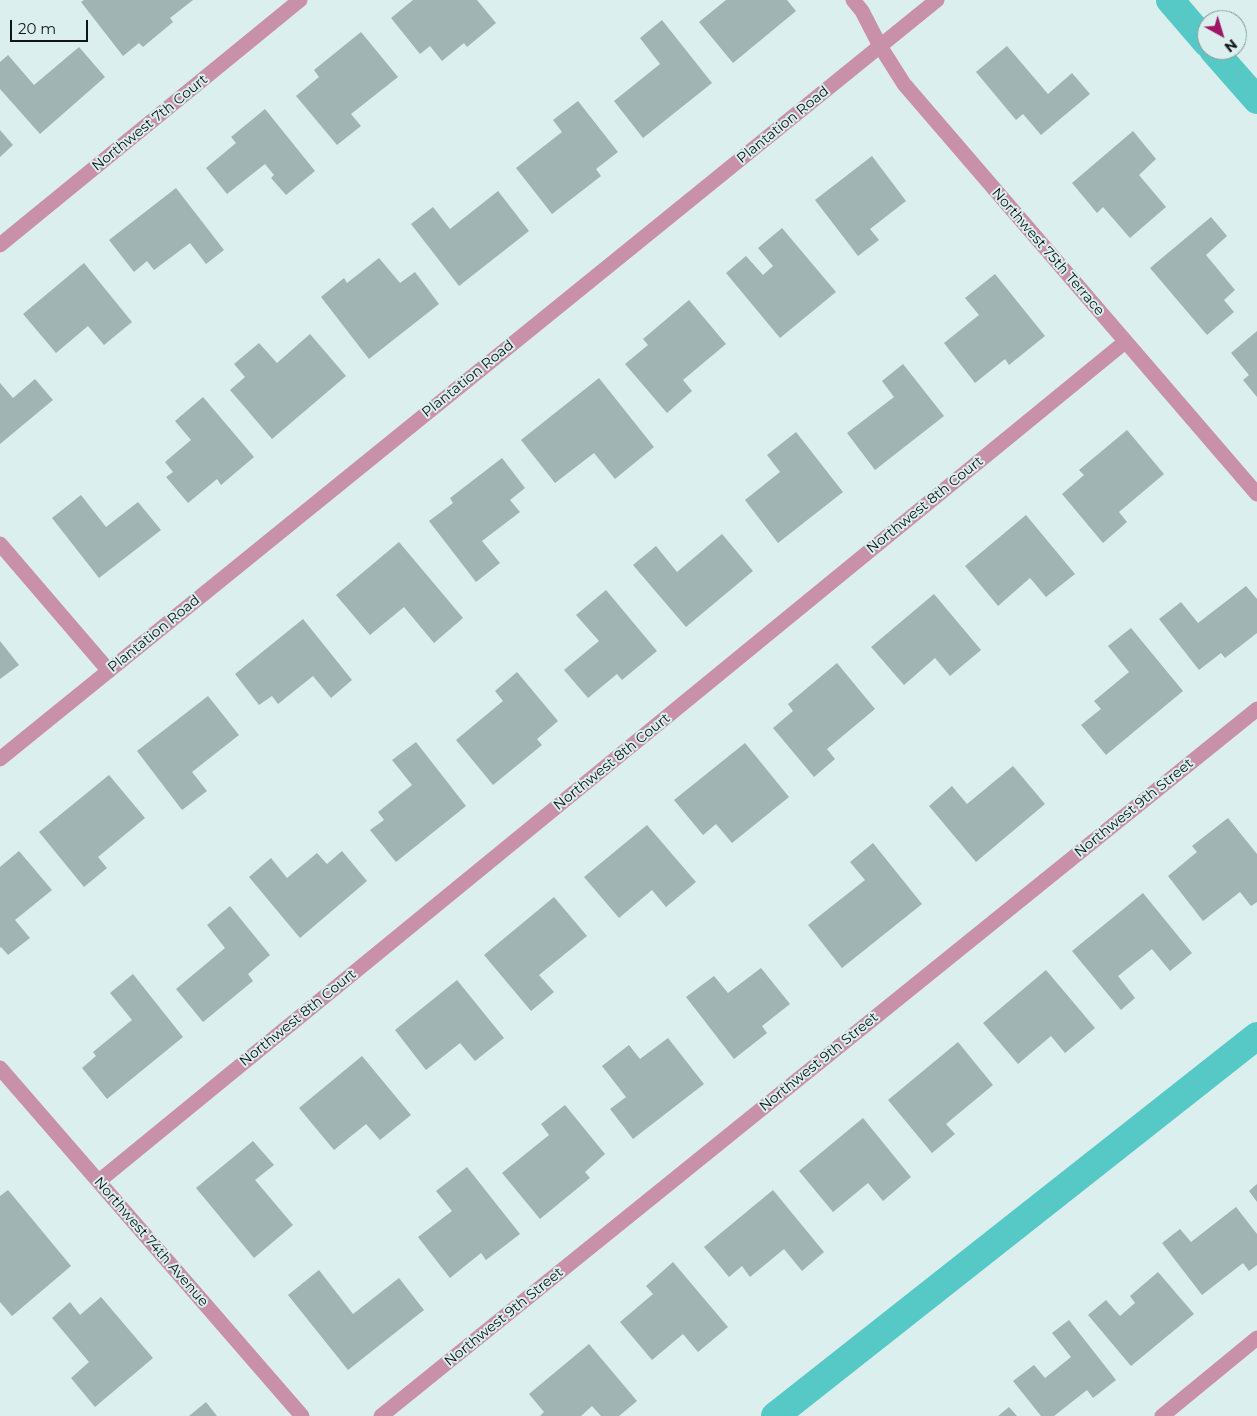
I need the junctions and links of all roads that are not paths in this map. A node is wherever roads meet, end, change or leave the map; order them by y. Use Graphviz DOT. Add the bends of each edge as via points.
graph roads {
  1 [pos="300,0"];
  2 [pos="853,0"];
  3 [pos="937,0"];
  4 [pos="880,46"];
  5 [pos="0,246"];
  6 [pos="1125,342"];
  7 [pos="1257,494"];
  8 [pos="0,544"];
  9 [pos="109,671"];
  10 [pos="1257,708"];
  11 [pos="0,759"];
  12 [pos="0,1068"];
  13 [pos="99,1181"];
  14 [pos="1257,1338"];
  15 [pos="302,1416"];
  16 [pos="381,1416"];
  17 [pos="1162,1416"];
  1 -- 5 [label="street, Northwest 7th Court"];
  2 -- 4 [label="street, Northwest 75th Terrace"];
  3 -- 4 [label="street, Plantation Road"];
  4 -- 6 [label="street, Northwest 75th Terrace" via="904,84"];
  4 -- 9 [label="street, Plantation Road"];
  6 -- 7 [label="street, Northwest 75th Terrace"];
  6 -- 13 [label="street, Northwest 8th Court"];
  8 -- 9 [label="street"];
  9 -- 11 [label="street, Plantation Road"];
  10 -- 16 [label="street, Northwest 9th Street"];
  12 -- 13 [label="street, Northwest 74th Avenue"];
  13 -- 15 [label="street, Northwest 74th Avenue"];
  14 -- 17 [label="street"];
}
